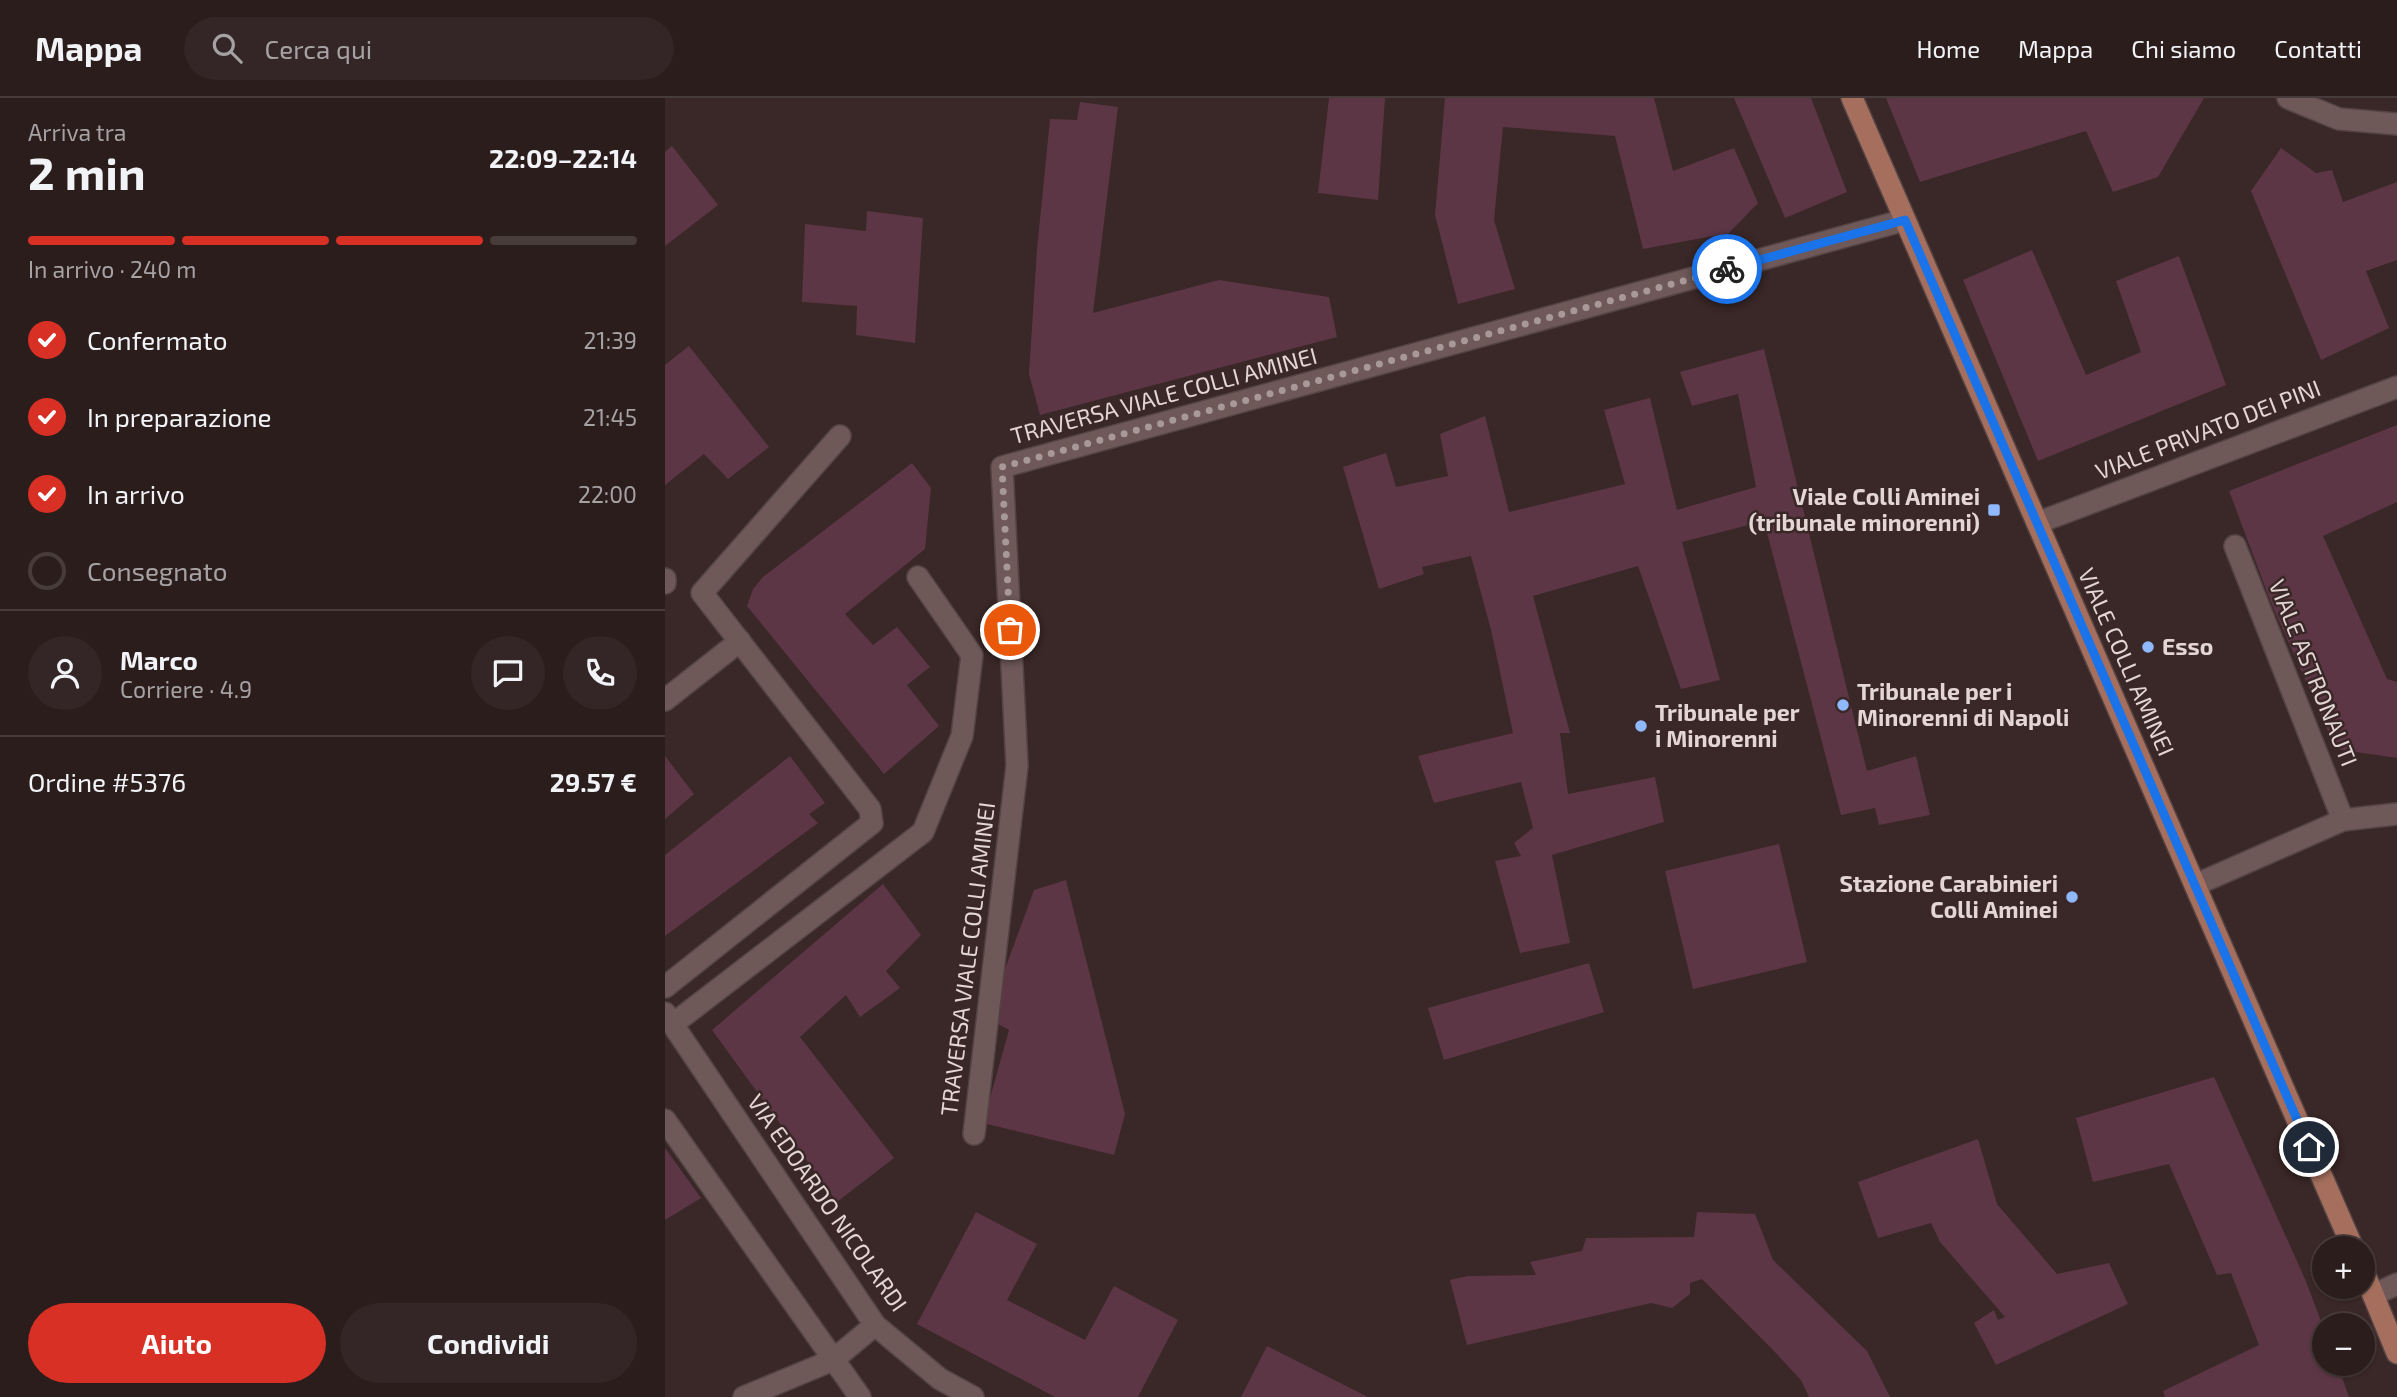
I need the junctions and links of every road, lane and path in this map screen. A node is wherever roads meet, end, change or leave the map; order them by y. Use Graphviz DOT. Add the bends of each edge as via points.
graph roads {
  1 [pos="1852,98"];
  2 [pos="2288,98"];
  3 [pos="2397,124"];
  4 [pos="1905,220"];
  5 [pos="2397,387"];
  6 [pos="840,436"];
  7 [pos="2037,523"];
  8 [pos="2235,546"];
  9 [pos="918,577"];
  10 [pos="740,641"];
  11 [pos="665,700"];
  12 [pos="2397,814"];
  13 [pos="2343,820"];
  14 [pos="2195,885"];
  15 [pos="665,988"];
  16 [pos="669,1018"];
  17 [pos="665,1119"];
  18 [pos="974,1134"];
  19 [pos="2348,1236"];
  20 [pos="2397,1284"];
  21 [pos="2375,1295"];
  22 [pos="2375,1298"];
  23 [pos="876,1325"];
  24 [pos="2397,1353"];
  25 [pos="833,1360"];
  26 [pos="744,1397"];
  27 [pos="860,1397"];
  28 [pos="973,1397"];
  1 -- 4 [label="main road, VIALE COLLI AMINEI"];
  2 -- 3 [label="street" via="2339,119"];
  4 -- 7 [label="main road, VIALE COLLI AMINEI"];
  4 -- 18 [label="street, TRAVERSA VIALE COLLI AMINEI" via="1002,467 1017,766"];
  5 -- 7 [label="street, VIALE PRIVATO DEI PINI"];
  6 -- 10 [label="street" via="702,593"];
  7 -- 14 [label="main road, VIALE COLLI AMINEI"];
  8 -- 13 [label="street, VIALE ASTRONAUTI"];
  9 -- 16 [label="street" via="971,655 962,736 923,832"];
  10 -- 11 [label="street"];
  10 -- 15 [label="street" via="870,808 872,823"];
  12 -- 13 [label="street"];
  13 -- 14 [label="street"];
  14 -- 19 [label="main road, VIALE COLLI AMINEI"];
  16 -- 23 [label="street, VIA EDOARDO NICOLARDI"];
  17 -- 25 [label="street"];
  20 -- 21 [label="street"];
  22 -- 24 [label="main road"];
  23 -- 25 [label="street"];
  23 -- 28 [label="street, VIA EDOARDO NICOLARDI" via="940,1379"];
  25 -- 26 [label="street"];
  25 -- 27 [label="street"];
}
